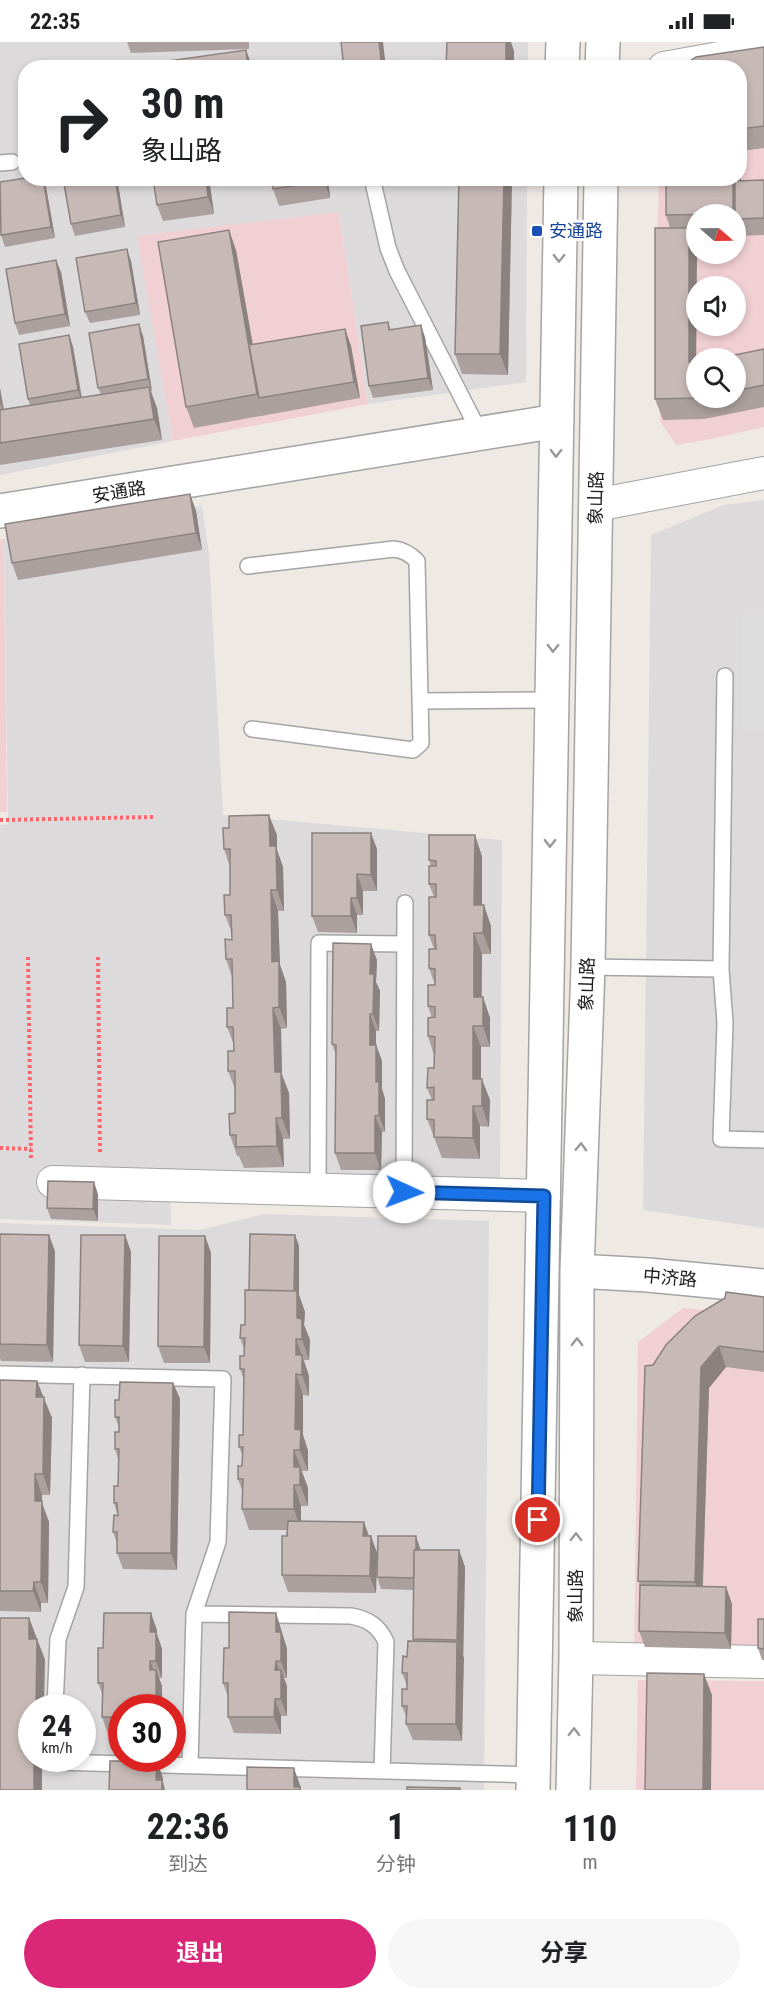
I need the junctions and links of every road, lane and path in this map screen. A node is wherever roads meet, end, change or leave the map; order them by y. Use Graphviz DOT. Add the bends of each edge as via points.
graph roads {
  1 [pos="563,42"];
  2 [pos="603,42"];
  3 [pos="764,50"];
  4 [pos="562,60"];
  5 [pos="603,60"];
  6 [pos="708,60"];
  7 [pos="374,186"];
  8 [pos="561,186"];
  9 [pos="601,186"];
  10 [pos="557,421"];
  11 [pos="480,433"];
  12 [pos="764,473"];
  13 [pos="596,505"];
  14 [pos="0,511"];
  15 [pos="248,566"];
  16 [pos="724,676"];
  17 [pos="552,700"];
  18 [pos="422,701"];
  19 [pos="252,729"];
  20 [pos="154,817"];
  21 [pos="0,820"];
  22 [pos="405,903"];
  23 [pos="405,944"];
  24 [pos="28,957"];
  25 [pos="98,957"];
  26 [pos="588,967"];
  27 [pos="720,969"];
  28 [pos="764,1140"];
  29 [pos="0,1148"];
  30 [pos="31,1149"];
  31 [pos="49,1182"];
  32 [pos="100,1184"];
  33 [pos="318,1189"];
  34 [pos="404,1192"];
  35 [pos="544,1196"];
  36 [pos="577,1271"];
  37 [pos="764,1286"];
  38 [pos="0,1374"];
  39 [pos="82,1375"];
  40 [pos="194,1614"];
  41 [pos="576,1658"];
  42 [pos="764,1662"];
  43 [pos="56,1694"];
  44 [pos="96,1763"];
  45 [pos="190,1766"];
  46 [pos="382,1771"];
  47 [pos="533,1782"];
  48 [pos="573,1790"];
  1 -- 4 [label="street"];
  2 -- 5 [label="street"];
  3 -- 6 [label="street"];
  7 -- 11 [label="lane" via="397,272"];
  8 -- 10 [label="street, one-way"];
  9 -- 13 [label="street, 象山路"];
  10 -- 11 [label="street, 安通路"];
  10 -- 17 [label="street, one-way"];
  11 -- 14 [label="street, 安通路"];
  12 -- 13 [label="street"];
  13 -- 26 [label="street, 象山路"];
  15 -- 18 [label="lane" via="394,549 410,554 417,561"];
  16 -- 27 [label="lane"];
  17 -- 18 [label="lane"];
  17 -- 35 [label="street, one-way"];
  18 -- 19 [label="lane" via="422,743 413,750"];
  20 -- 21 [label="path"];
  22 -- 23 [label="lane"];
  23 -- 33 [label="lane" via="320,943"];
  23 -- 34 [label="lane"];
  24 -- 30 [label="path"];
  25 -- 32 [label="path"];
  26 -- 27 [label="lane"];
  36 -- 26 [label="street, 象山路, one-way"];
  27 -- 28 [label="lane" via="725,1023 721,1139"];
  29 -- 30 [label="path"];
  30 -- 31 [label="path" via="32,1174"];
  31 -- 32 [label="street"];
  32 -- 33 [label="street"];
  33 -- 34 [label="street"];
  34 -- 35 [label="street"];
  35 -- 47 [label="street"];
  36 -- 37 [label="street, 中济路"];
  41 -- 36 [label="street, 象山路, one-way"];
  38 -- 39 [label="lane"];
  39 -- 40 [label="lane" via="223,1379 218,1542"];
  39 -- 43 [label="lane" via="76,1587 58,1639"];
  40 -- 45 [label="lane"];
  40 -- 46 [label="lane" via="351,1616 375,1626 386,1642"];
  41 -- 42 [label="street"];
  48 -- 41 [label="street, 象山路, one-way"];
  44 -- 45 [label="lane"];
  45 -- 46 [label="lane"];
  46 -- 47 [label="lane"];
}
